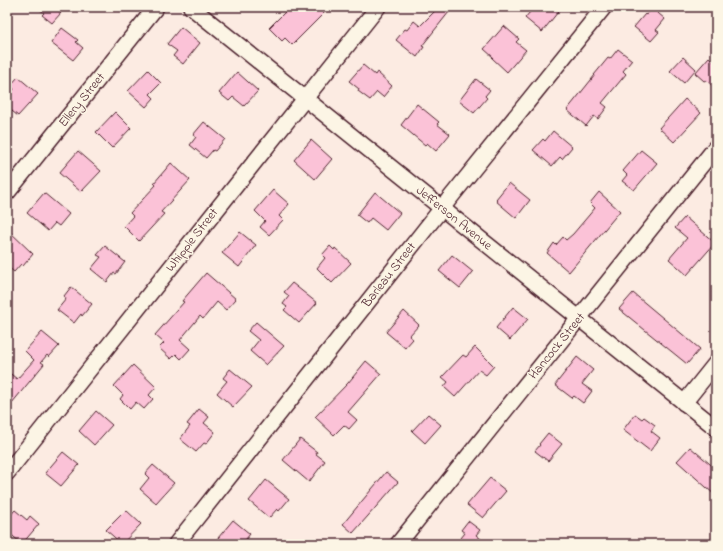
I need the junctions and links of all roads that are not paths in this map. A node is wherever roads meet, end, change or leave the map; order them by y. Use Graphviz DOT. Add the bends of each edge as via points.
graph roads {
  1 [pos="156,7"];
  2 [pos="191,7"];
  3 [pos="378,7"];
  4 [pos="604,7"];
  5 [pos="305,98"];
  6 [pos="716,147"];
  7 [pos="7,193"];
  8 [pos="442,208"];
  9 [pos="579,319"];
  10 [pos="716,363"];
  11 [pos="684,403"];
  12 [pos="716,428"];
  13 [pos="7,473"];
  14 [pos="176,544"];
  15 [pos="398,544"];
  1 -- 7 [label="street, Ellery Street"];
  2 -- 5 [label="street, Jefferson Avenue"];
  3 -- 5 [label="street, Whipple Street"];
  4 -- 8 [label="street, Barleau Street"];
  5 -- 8 [label="street, Jefferson Avenue"];
  5 -- 13 [label="street, Whipple Street"];
  6 -- 9 [label="street, Hancock Street"];
  8 -- 9 [label="street, Jefferson Avenue"];
  8 -- 14 [label="street, Barleau Street"];
  9 -- 11 [label="street, Jefferson Avenue"];
  9 -- 15 [label="street, Hancock Street"];
  10 -- 11 [label="street"];
  11 -- 12 [label="street, Jefferson Avenue"];
}
